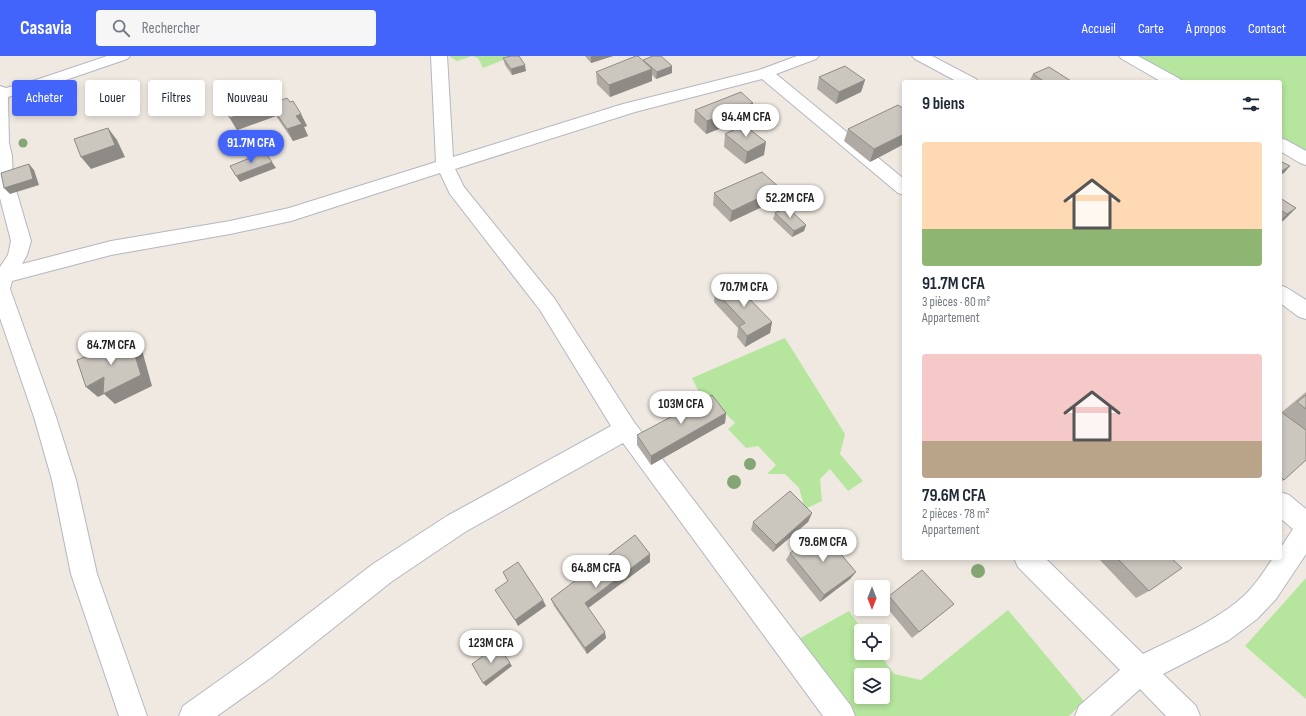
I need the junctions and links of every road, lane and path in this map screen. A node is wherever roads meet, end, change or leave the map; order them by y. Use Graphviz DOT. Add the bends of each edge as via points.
graph roads {
  1 [pos="122,56"];
  2 [pos="439,56"];
  3 [pos="811,56"];
  4 [pos="920,56"];
  5 [pos="1128,56"];
  6 [pos="765,73"];
  7 [pos="966,80"];
  8 [pos="1170,80"];
  9 [pos="0,93"];
  10 [pos="1282,145"];
  11 [pos="1306,159"];
  12 [pos="445,165"];
  13 [pos="902,188"];
  14 [pos="3,276"];
  15 [pos="1282,294"];
  16 [pos="1306,310"];
  17 [pos="626,429"];
  18 [pos="1282,505"];
  19 [pos="1306,524"];
  20 [pos="1306,532"];
  21 [pos="1029,560"];
  22 [pos="1140,671"];
  23 [pos="133,716"];
  24 [pos="194,716"];
  25 [pos="841,716"];
  26 [pos="1089,716"];
  27 [pos="1186,716"];
  1 -- 9 [label="street" via="45,82"];
  2 -- 12 [label="street"];
  3 -- 6 [label="street"];
  4 -- 7 [label="street"];
  5 -- 8 [label="street"];
  6 -- 12 [label="street" via="629,108"];
  6 -- 13 [label="street"];
  9 -- 14 [label="street" via="0,143 4,180 21,241 17,257"];
  10 -- 11 [label="street"];
  12 -- 14 [label="street" via="257,222 80,255"];
  12 -- 17 [label="street" via="456,190 547,304"];
  14 -- 23 [label="street" via="0,289 45,417 64,480 84,574"];
  15 -- 16 [label="street"];
  17 -- 24 [label="street" via="456,524 382,573 262,667"];
  17 -- 25 [label="street"];
  18 -- 19 [label="street"];
  20 -- 22 [label="street" via="1267,590 1248,610 1219,630"];
  21 -- 22 [label="street"];
  22 -- 26 [label="street"];
  22 -- 27 [label="street"];
}
